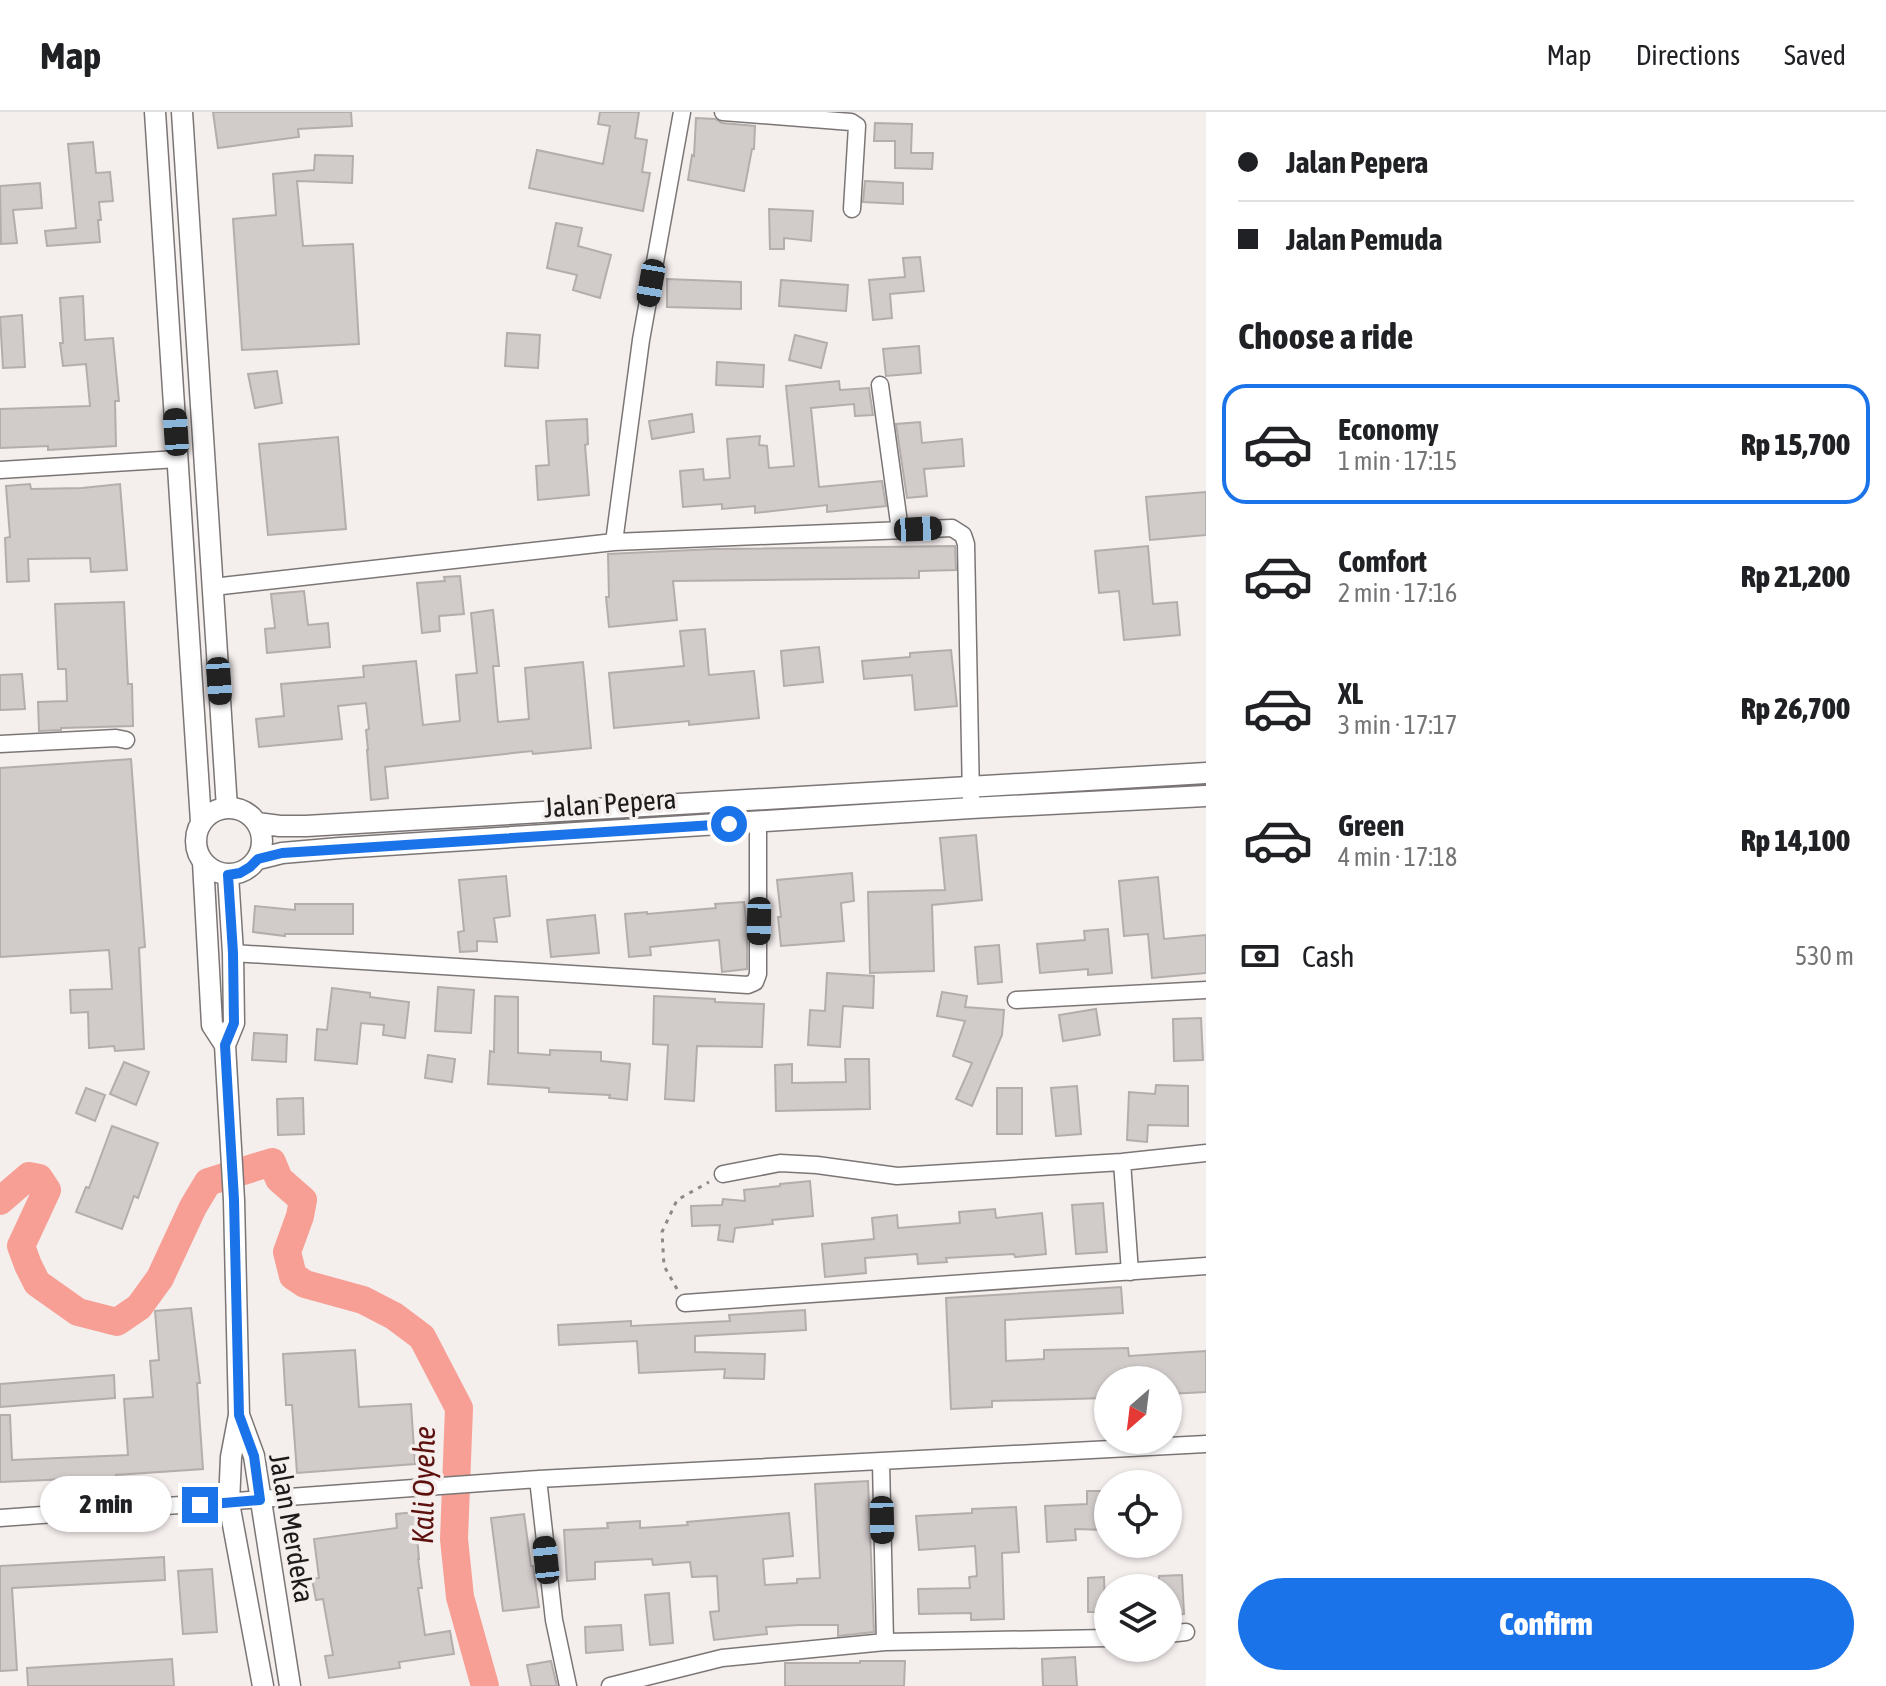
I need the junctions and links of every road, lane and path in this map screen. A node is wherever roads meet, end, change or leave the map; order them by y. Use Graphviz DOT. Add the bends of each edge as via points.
graph roads {
  1 [pos="155,112"];
  2 [pos="182,112"];
  3 [pos="682,112"];
  4 [pos="723,112"];
  5 [pos="852,209"];
  6 [pos="195,321"];
  7 [pos="169,323"];
  8 [pos="880,385"];
  9 [pos="178,459"];
  10 [pos="0,470"];
  11 [pos="900,530"];
  12 [pos="614,542"];
  13 [pos="213,587"];
  14 [pos="126,740"];
  15 [pos="0,744"];
  16 [pos="1206,773"];
  17 [pos="1206,796"];
  18 [pos="971,798"];
  19 [pos="227,808"];
  20 [pos="611,809"];
  21 [pos="201,822"];
  22 [pos="758,822"];
  23 [pos="257,823"];
  24 [pos="614,831"];
  25 [pos="258,859"];
  26 [pos="203,862"];
  27 [pos="228,875"];
  28 [pos="233,953"];
  29 [pos="1206,990"];
  30 [pos="1016,1000"];
  31 [pos="225,1045"];
  32 [pos="1206,1153"];
  33 [pos="1122,1162"];
  34 [pos="723,1174"];
  35 [pos="1206,1266"];
  36 [pos="1130,1272"];
  37 [pos="685,1303"];
  38 [pos="239,1415"];
  39 [pos="1206,1444"];
  40 [pos="881,1462"];
  41 [pos="538,1479"];
  42 [pos="260,1500"];
  43 [pos="229,1503"];
  44 [pos="0,1518"];
  45 [pos="1182,1632"];
  46 [pos="1186,1632"];
  47 [pos="1094,1638"];
  48 [pos="885,1642"];
  49 [pos="263,1686"];
  50 [pos="290,1686"];
  51 [pos="568,1686"];
  52 [pos="610,1686"];
  1 -- 7 [label="main road"];
  2 -- 6 [label="main road"];
  3 -- 12 [label="street" via="641,340"];
  4 -- 5 [label="street" via="857,126"];
  6 -- 7 [label="main road"];
  6 -- 13 [label="main road"];
  7 -- 9 [label="main road"];
  8 -- 11 [label="street"];
  9 -- 10 [label="street"];
  9 -- 21 [label="main road"];
  11 -- 12 [label="street"];
  11 -- 18 [label="street" via="952,528 965,540"];
  12 -- 13 [label="street"];
  13 -- 19 [label="main road"];
  14 -- 15 [label="street"];
  16 -- 18 [label="main road, Jalan Pepera"];
  17 -- 18 [label="main road, Jalan Pepera"];
  18 -- 20 [label="main road, Jalan Pepera"];
  18 -- 22 [label="main road, Jalan Pepera"];
  19 -- 21 [label="main road"];
  19 -- 23 [label="main road" via="239,809"];
  20 -- 23 [label="main road, Jalan Pepera" via="306,826"];
  20 -- 24 [label="main road"];
  21 -- 26 [label="main road" via="195,844"];
  22 -- 24 [label="main road, Jalan Pepera"];
  22 -- 28 [label="street" via="758,974 748,985"];
  23 -- 25 [label="main road" via="262,834"];
  24 -- 25 [label="main road, Jalan Pepera" via="340,848"];
  25 -- 27 [label="main road"];
  26 -- 27 [label="main road"];
  26 -- 31 [label="main road" via="212,1025"];
  27 -- 28 [label="main road"];
  28 -- 31 [label="main road" via="234,1023"];
  29 -- 30 [label="street"];
  31 -- 38 [label="main road"];
  32 -- 33 [label="street"];
  33 -- 34 [label="street" via="897,1176 780,1163"];
  33 -- 36 [label="street"];
  34 -- 37 [label="path" via="677,1200 662,1232 664,1266"];
  35 -- 36 [label="street"];
  36 -- 37 [label="street"];
  38 -- 42 [label="main road, Jalan Merdeka" via="254,1456"];
  38 -- 43 [label="main road, Jalan Merdeka"];
  39 -- 40 [label="street"];
  40 -- 41 [label="street"];
  40 -- 48 [label="street"];
  41 -- 42 [label="street"];
  41 -- 51 [label="street" via="554,1620"];
  42 -- 43 [label="street"];
  42 -- 50 [label="main road, Jalan Merdeka"];
  43 -- 44 [label="street"];
  43 -- 49 [label="main road, Jalan Merdeka"];
  45 -- 46 [label="street"];
  47 -- 48 [label="street"];
  48 -- 52 [label="street" via="722,1658"];
}
